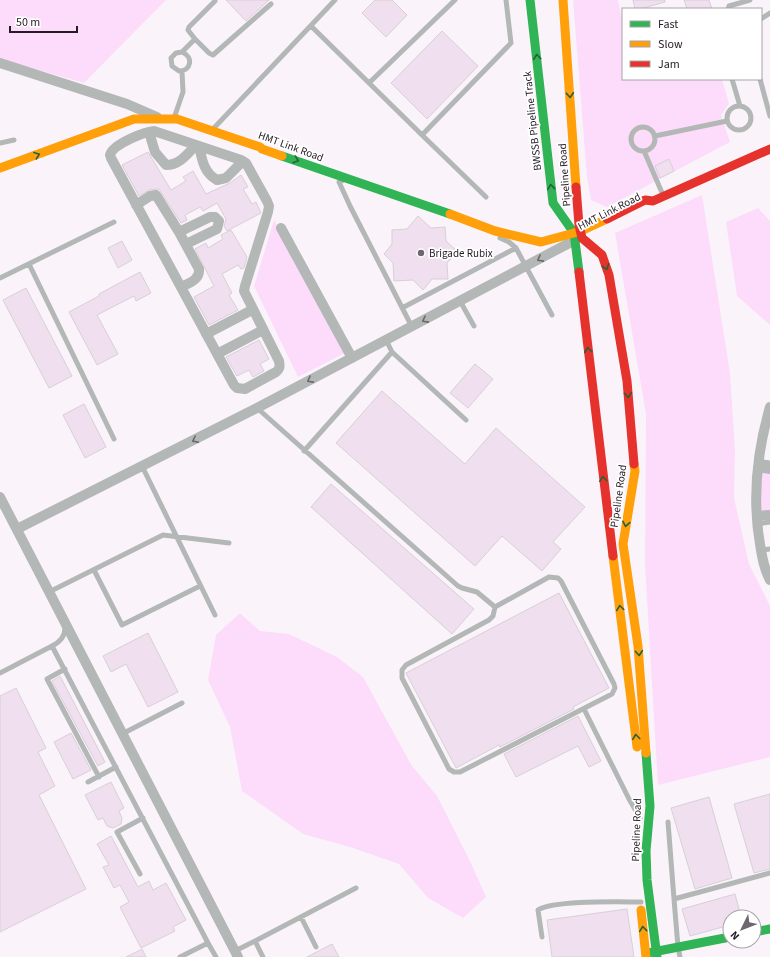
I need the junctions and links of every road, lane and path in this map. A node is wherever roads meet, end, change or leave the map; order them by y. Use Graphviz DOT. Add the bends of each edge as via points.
graph roads {
  1 [pos="335,0"];
  2 [pos="455,0"];
  3 [pos="506,0"];
  4 [pos="530,0"];
  5 [pos="563,0"];
  6 [pos="750,0"];
  7 [pos="215,1"];
  8 [pos="271,4"];
  9 [pos="728,8"];
  10 [pos="311,26"];
  11 [pos="195,40"];
  12 [pos="182,52"];
  13 [pos="0,63"];
  14 [pos="182,72"];
  15 [pos="732,80"];
  16 [pos="760,80"];
  17 [pos="369,83"];
  18 [pos="740,106"];
  19 [pos="770,116"];
  20 [pos="162,119"];
  21 [pos="174,119"];
  22 [pos="728,121"];
  23 [pos="211,131"];
  24 [pos="149,132"];
  25 [pos="221,134"];
  26 [pos="422,135"];
  27 [pos="655,136"];
  28 [pos="14,140"];
  29 [pos="236,140"];
  30 [pos="0,143"];
  31 [pos="197,145"];
  32 [pos="770,149"];
  33 [pos="644,151"];
  34 [pos="216,152"];
  35 [pos="230,157"];
  36 [pos="243,161"];
  37 [pos="0,168"];
  38 [pos="664,196"];
  39 [pos="486,198"];
  40 [pos="408,202"];
  41 [pos="136,205"];
  42 [pos="425,212"];
  43 [pos="440,217"];
  44 [pos="114,222"];
  45 [pos="281,228"];
  46 [pos="179,232"];
  47 [pos="578,236"];
  48 [pos="186,244"];
  49 [pos="516,248"];
  50 [pos="29,264"];
  51 [pos="525,266"];
  52 [pos="0,278"];
  53 [pos="181,287"];
  54 [pos="460,301"];
  55 [pos="402,308"];
  56 [pos="252,310"];
  57 [pos="552,315"];
  58 [pos="474,326"];
  59 [pos="412,327"];
  60 [pos="263,330"];
  61 [pos="206,334"];
  62 [pos="386,340"];
  63 [pos="392,352"];
  64 [pos="217,354"];
  65 [pos="352,358"];
  66 [pos="770,407"];
  67 [pos="257,408"];
  68 [pos="466,420"];
  69 [pos="767,429"];
  70 [pos="114,439"];
  71 [pos="304,451"];
  72 [pos="770,463"];
  73 [pos="758,464"];
  74 [pos="142,466"];
  75 [pos="770,469"];
  76 [pos="0,497"];
  77 [pos="770,515"];
  78 [pos="757,520"];
  79 [pos="770,522"];
  80 [pos="16,529"];
  81 [pos="176,536"];
  82 [pos="229,543"];
  83 [pos="766,550"];
  84 [pos="767,566"];
  85 [pos="94,570"];
  86 [pos="770,580"];
  87 [pos="200,586"];
  88 [pos="49,592"];
  89 [pos="495,608"];
  90 [pos="215,615"];
  91 [pos="64,622"];
  92 [pos="52,646"];
  93 [pos="65,670"];
  94 [pos="0,672"];
  95 [pos="182,703"];
  96 [pos="584,709"];
  97 [pos="122,734"];
  98 [pos="116,767"];
  99 [pos="98,777"];
  100 [pos="88,782"];
  101 [pos="143,818"];
  102 [pos="640,818"];
  103 [pos="668,822"];
  104 [pos="642,850"];
  105 [pos="770,873"];
  106 [pos="140,874"];
  107 [pos="356,888"];
  108 [pos="674,899"];
  109 [pos="645,901"];
  110 [pos="301,917"];
  111 [pos="542,936"];
  112 [pos="722,939"];
  113 [pos="255,941"];
  114 [pos="208,942"];
  115 [pos="316,947"];
  116 [pos="678,947"];
  117 [pos="236,954"];
  118 [pos="656,954"];
  119 [pos="646,955"];
  120 [pos="180,957"];
  121 [pos="216,957"];
  122 [pos="263,957"];
  123 [pos="680,957"];
  1 -- 10 [label="lane"];
  2 -- 17 [label="lane"];
  3 -- 26 [label="lane" via="511,43"];
  47 -- 4 [label="main road, BWSSB Pipeline Track, one-way" via="553,203"];
  5 -- 47 [label="main road, Pipeline Road, one-way"];
  6 -- 9 [label="lane"];
  7 -- 11 [label="lane" via="189,27 188,30"];
  8 -- 11 [label="lane" via="213,55"];
  10 -- 17 [label="lane"];
  10 -- 23 [label="lane"];
  11 -- 12 [label="lane"];
  12 -- 14 [label="lane" via="188,56 190,62 188,68"];
  12 -- 14 [label="lane" via="173,55 170,61 173,69"];
  13 -- 20 [label="street" via="128,104"];
  14 -- 21 [label="lane" via="183,92"];
  15 -- 18 [label="lane"];
  16 -- 19 [label="lane"];
  17 -- 26 [label="lane"];
  18 -- 22 [label="lane" via="730,110"];
  18 -- 22 [label="lane" via="747,109 750,116 747,126 740,130 736,129 729,125"];
  20 -- 21 [label="main road, HMT Link Road"];
  37 -- 20 [label="main road, HMT Link Road, one-way" via="134,119"];
  21 -- 23 [label="main road, HMT Link Road"];
  22 -- 27 [label="lane"];
  23 -- 25 [label="main road, HMT Link Road"];
  24 -- 31 [label="street" via="159,132"];
  24 -- 31 [label="street" via="155,152 166,165 182,160"];
  24 -- 41 [label="street" via="113,149 110,155"];
  25 -- 29 [label="main road, HMT Link Road"];
  25 -- 34 [label="street"];
  26 -- 39 [label="lane"];
  27 -- 33 [label="lane" via="653,146"];
  27 -- 33 [label="lane" via="647,127 639,127 633,132 631,143 636,149"];
  28 -- 30 [label="lane"];
  29 -- 35 [label="street"];
  29 -- 40 [label="main road, HMT Link Road, one-way"];
  31 -- 34 [label="street"];
  31 -- 36 [label="street" via="203,164 211,177 218,180 226,178"];
  32 -- 38 [label="main road, HMT Link Road"];
  33 -- 38 [label="lane"];
  34 -- 35 [label="street"];
  35 -- 36 [label="street"];
  36 -- 56 [label="street" via="249,167 269,206 244,286"];
  38 -- 47 [label="main road, HMT Link Road"];
  40 -- 42 [label="lane"];
  40 -- 47 [label="main road, HMT Link Road" via="495,231 541,242"];
  40 -- 55 [label="lane" via="339,181"];
  41 -- 46 [label="street" via="156,195"];
  41 -- 53 [label="street"];
  43 -- 49 [label="lane" via="492,234"];
  44 -- 50 [label="lane"];
  45 -- 65 [label="street"];
  46 -- 48 [label="street"];
  46 -- 48 [label="street" via="210,217 215,217 219,221 217,229"];
  47 -- 51 [label="street, one-way"];
  102 -- 47 [label="main road, Pipeline Road, one-way" via="641,789 626,647 612,548"];
  47 -- 104 [label="main road, Pipeline Road, one-way" via="602,255 610,276 627,381 635,471 623,544 638,646 650,806"];
  48 -- 53 [label="street" via="200,273"];
  49 -- 51 [label="lane"];
  49 -- 55 [label="lane"];
  50 -- 52 [label="lane"];
  50 -- 70 [label="lane"];
  51 -- 54 [label="street"];
  51 -- 57 [label="lane"];
  53 -- 61 [label="street"];
  54 -- 58 [label="lane"];
  54 -- 59 [label="street, one-way"];
  55 -- 59 [label="lane"];
  56 -- 60 [label="street"];
  56 -- 61 [label="street"];
  59 -- 62 [label="street"];
  60 -- 64 [label="street"];
  60 -- 64 [label="street" via="279,361 279,370 244,389 237,388"];
  61 -- 64 [label="street"];
  62 -- 63 [label="lane"];
  62 -- 65 [label="street"];
  63 -- 68 [label="lane"];
  63 -- 71 [label="lane"];
  65 -- 67 [label="street, one-way"];
  66 -- 69 [label="street"];
  67 -- 71 [label="lane"];
  67 -- 74 [label="street, one-way"];
  69 -- 73 [label="street"];
  71 -- 89 [label="lane" via="458,586 477,592"];
  72 -- 73 [label="lane"];
  73 -- 75 [label="street"];
  73 -- 78 [label="street"];
  74 -- 80 [label="street"];
  74 -- 81 [label="lane"];
  76 -- 80 [label="street"];
  77 -- 78 [label="street"];
  78 -- 79 [label="lane"];
  78 -- 83 [label="street"];
  80 -- 88 [label="street"];
  81 -- 82 [label="lane"];
  81 -- 85 [label="lane" via="163,535"];
  81 -- 87 [label="lane"];
  83 -- 84 [label="street"];
  84 -- 86 [label="street" via="766,573"];
  85 -- 87 [label="lane" via="122,625"];
  85 -- 88 [label="lane"];
  87 -- 90 [label="lane"];
  88 -- 91 [label="street"];
  89 -- 96 [label="lane" via="549,578 554,577 561,581 615,688 612,694"];
  89 -- 96 [label="lane" via="489,620 406,665 402,670 402,678 451,771 460,772"];
  91 -- 92 [label="lane" via="64,635 58,644"];
  91 -- 97 [label="street"];
  92 -- 93 [label="lane"];
  92 -- 94 [label="lane"];
  93 -- 98 [label="lane"];
  93 -- 99 [label="lane" via="47,679"];
  95 -- 97 [label="lane"];
  96 -- 102 [label="lane"];
  97 -- 117 [label="street"];
  98 -- 99 [label="lane"];
  98 -- 101 [label="lane"];
  99 -- 100 [label="lane"];
  101 -- 106 [label="lane" via="117,832"];
  101 -- 114 [label="lane"];
  102 -- 104 [label="main road, Pipeline Road"];
  103 -- 108 [label="lane"];
  104 -- 109 [label="main road, Pipeline Road" via="647,880"];
  104 -- 109 [label="main road, Pipeline Road" via="637,868"];
  105 -- 108 [label="lane"];
  107 -- 110 [label="lane"];
  108 -- 116 [label="lane"];
  109 -- 111 [label="lane" via="557,904 542,908 538,910"];
  109 -- 118 [label="main road, Pipeline Road"];
  119 -- 109 [label="main road, Pipeline Road, one-way"];
  110 -- 113 [label="lane"];
  110 -- 115 [label="lane"];
  112 -- 116 [label="main road"];
  113 -- 117 [label="lane"];
  113 -- 122 [label="lane"];
  114 -- 120 [label="lane"];
  114 -- 121 [label="lane"];
  116 -- 118 [label="main road"];
  116 -- 123 [label="lane"];
  118 -- 119 [label="main road"];
}
